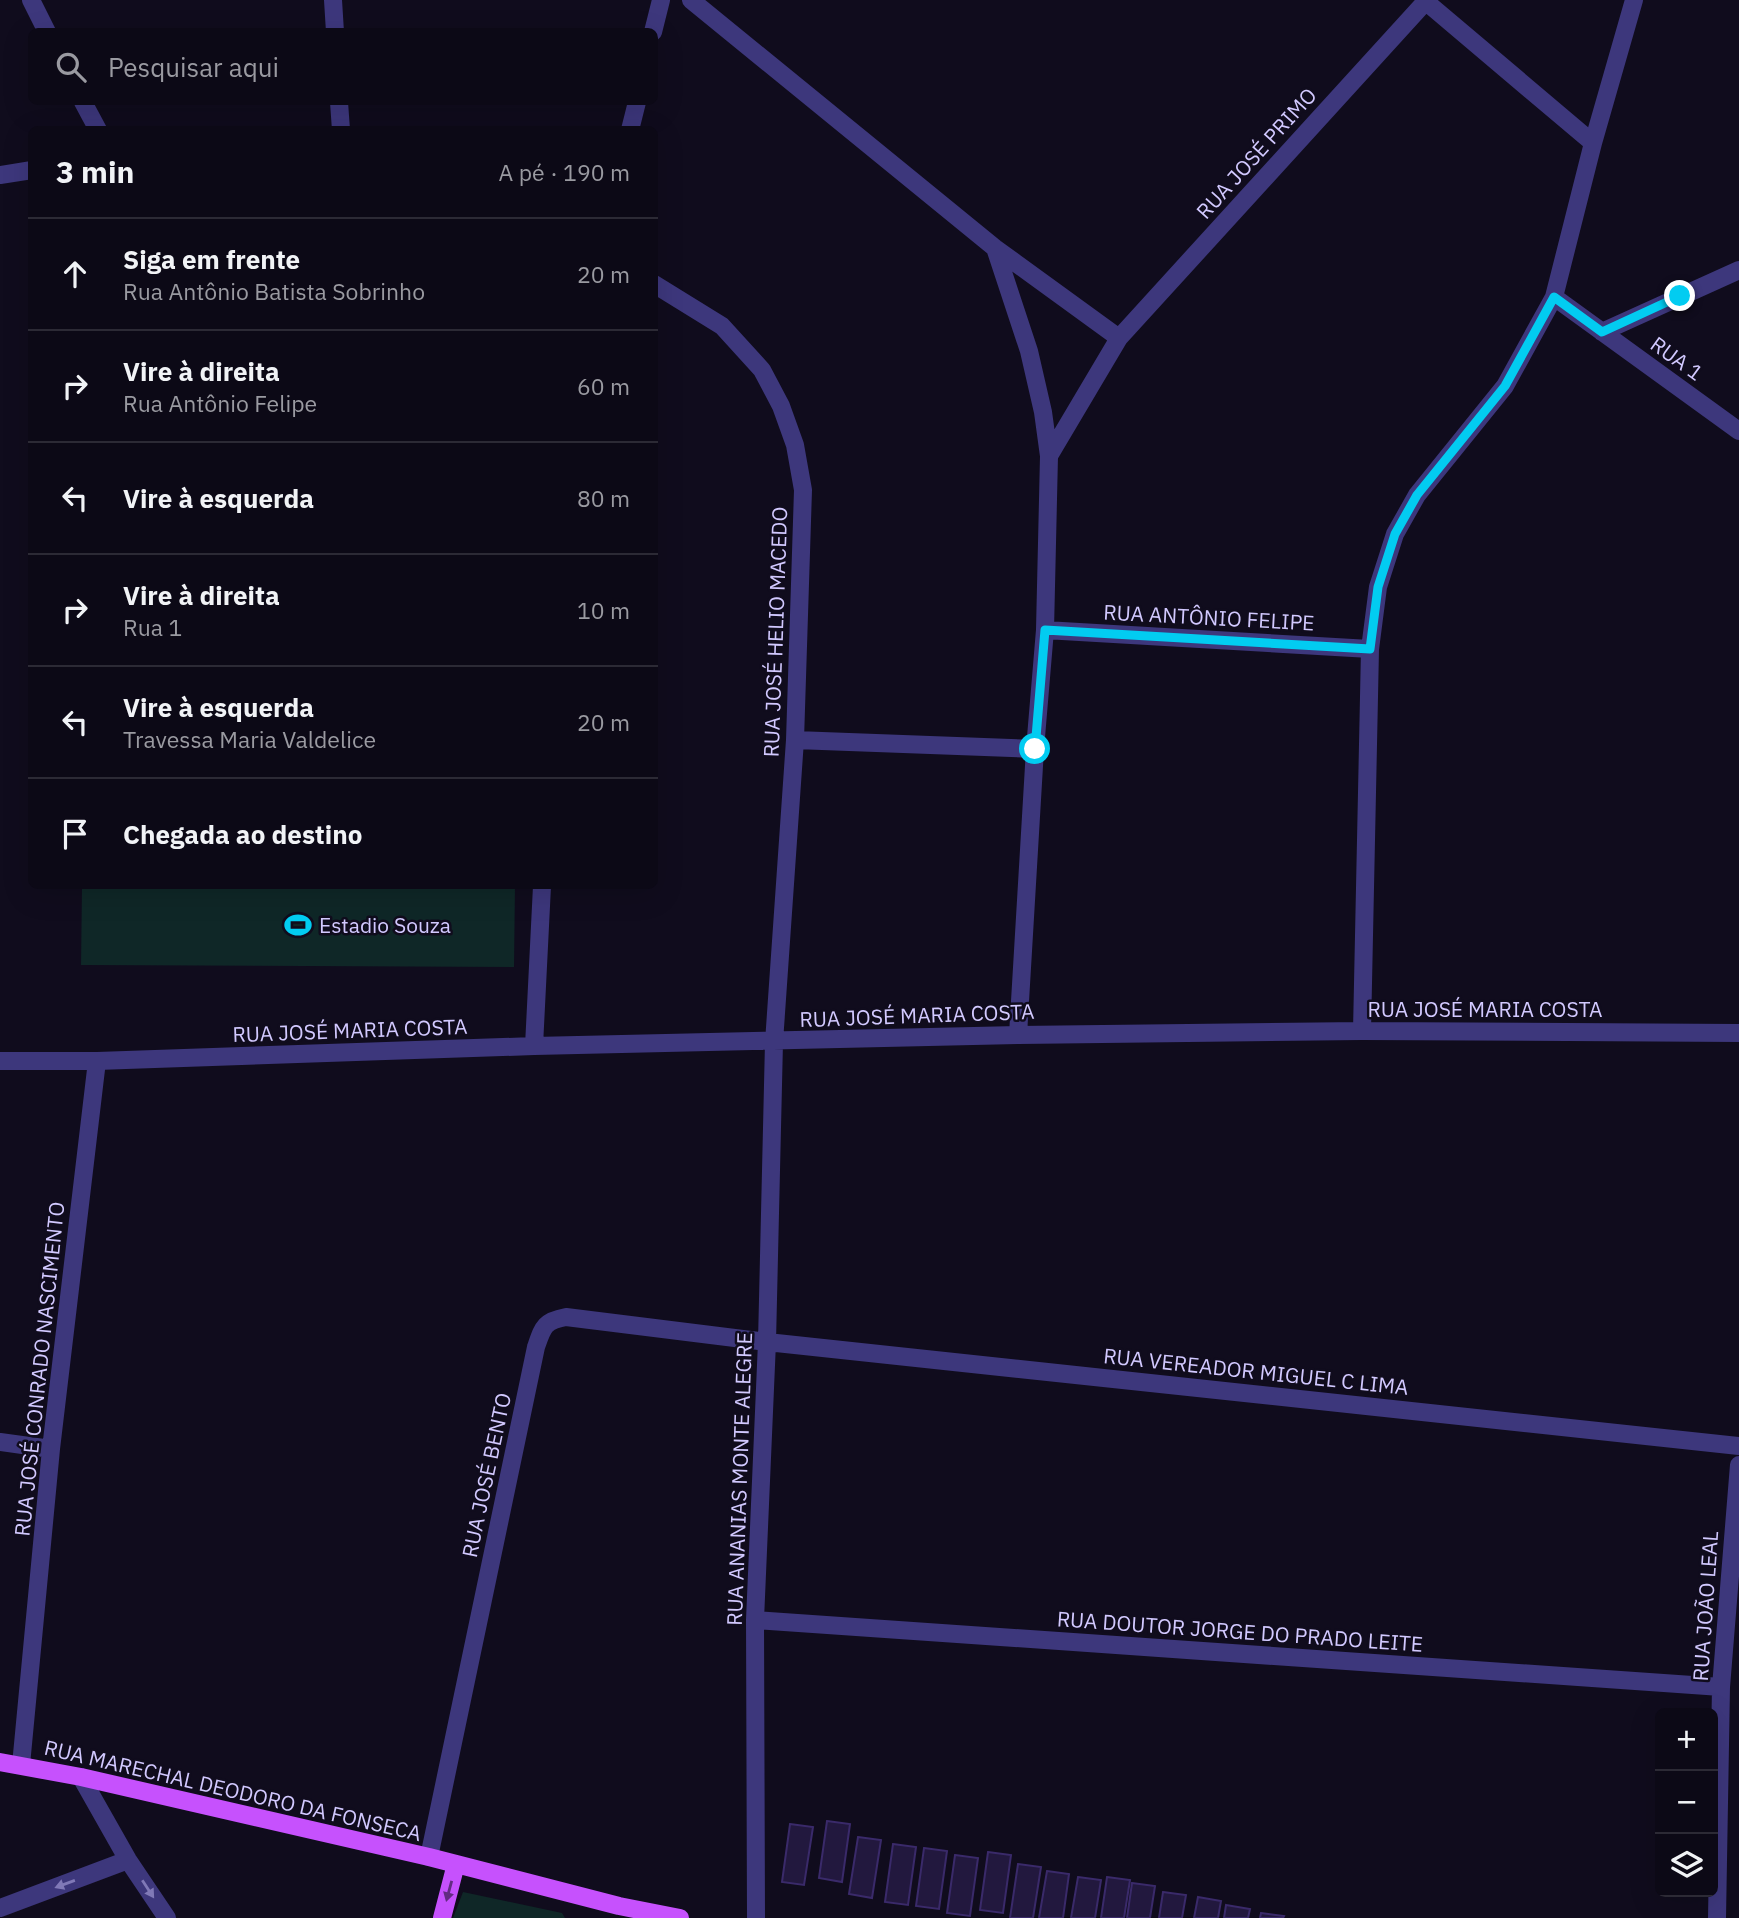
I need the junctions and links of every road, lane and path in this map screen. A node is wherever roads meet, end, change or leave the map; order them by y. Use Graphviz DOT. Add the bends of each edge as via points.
graph roads {
  1 [pos="31,0"];
  2 [pos="333,0"];
  3 [pos="661,0"];
  4 [pos="691,0"];
  5 [pos="1634,0"];
  6 [pos="1426,1"];
  7 [pos="45,28"];
  8 [pos="335,28"];
  9 [pos="654,28"];
  10 [pos="85,105"];
  11 [pos="339,105"];
  12 [pos="636,105"];
  13 [pos="96,126"];
  14 [pos="341,126"];
  15 [pos="631,126"];
  16 [pos="1593,143"];
  17 [pos="28,171"];
  18 [pos="0,175"];
  19 [pos="996,248"];
  20 [pos="1739,270"];
  21 [pos="658,286"];
  22 [pos="1554,297"];
  23 [pos="1602,332"];
  24 [pos="1119,338"];
  25 [pos="1739,431"];
  26 [pos="1049,456"];
  27 [pos="1045,630"];
  28 [pos="1370,649"];
  29 [pos="795,740"];
  30 [pos="1035,749"];
  31 [pos="542,889"];
  32 [pos="1362,1031"];
  33 [pos="1739,1033"];
  34 [pos="1018,1035"];
  35 [pos="774,1042"];
  36 [pos="534,1046"];
  37 [pos="0,1061"];
  38 [pos="97,1061"];
  39 [pos="768,1342"];
  40 [pos="0,1442"];
  41 [pos="1739,1446"];
  42 [pos="51,1448"];
  43 [pos="1739,1465"];
  44 [pos="755,1619"];
  45 [pos="1721,1687"];
  46 [pos="0,1762"];
  47 [pos="21,1765"];
  48 [pos="81,1777"];
  49 [pos="429,1857"];
  50 [pos="128,1860"];
  51 [pos="456,1864"];
  52 [pos="619,1906"];
  53 [pos="0,1908"];
  54 [pos="167,1918"];
  55 [pos="442,1918"];
  56 [pos="601,1918"];
  57 [pos="680,1918"];
  58 [pos="755,1918"];
  59 [pos="1717,1918"];
  1 -- 7 [label="street"];
  2 -- 8 [label="street"];
  3 -- 9 [label="street"];
  4 -- 19 [label="street"];
  5 -- 16 [label="street"];
  6 -- 16 [label="street"];
  6 -- 24 [label="street, RUA JOSÉ PRIMO"];
  10 -- 13 [label="street"];
  11 -- 14 [label="street"];
  12 -- 15 [label="street"];
  16 -- 22 [label="street"];
  17 -- 18 [label="street"];
  19 -- 24 [label="street"];
  19 -- 26 [label="street" via="1028,351"];
  20 -- 23 [label="street"];
  21 -- 29 [label="street, RUA JOSÉ HELIO MACEDO" via="722,326 762,370 796,445 803,491"];
  22 -- 23 [label="street, RUA 1"];
  22 -- 28 [label="street" via="1505,386 1417,495 1395,534 1378,587"];
  23 -- 25 [label="street, RUA 1"];
  24 -- 26 [label="street, RUA JOSÉ PRIMO"];
  26 -- 27 [label="street"];
  27 -- 28 [label="street, RUA ANTÔNIO FELIPE"];
  27 -- 30 [label="street"];
  28 -- 32 [label="street"];
  29 -- 30 [label="street"];
  29 -- 35 [label="street, RUA JOSÉ HELIO MACEDO"];
  30 -- 34 [label="street"];
  31 -- 36 [label="street"];
  32 -- 33 [label="street, RUA JOSÉ MARIA COSTA"];
  32 -- 34 [label="street, RUA JOSÉ MARIA COSTA"];
  34 -- 35 [label="street, RUA JOSÉ MARIA COSTA"];
  35 -- 36 [label="street, RUA JOSÉ MARIA COSTA"];
  35 -- 39 [label="street, RUA ANANIAS MONTE ALEGRE"];
  36 -- 38 [label="street, RUA JOSÉ MARIA COSTA"];
  37 -- 38 [label="street, RUA JOSÉ MARIA COSTA"];
  38 -- 42 [label="street, RUA JOSÉ CONRADO NASCIMENTO"];
  39 -- 41 [label="street, RUA VEREADOR MIGUEL C LIMA"];
  39 -- 44 [label="street, RUA ANANIAS MONTE ALEGRE"];
  39 -- 49 [label="street, RUA JOSÉ BENTO" via="566,1317 551,1320 543,1328"];
  40 -- 42 [label="street"];
  42 -- 47 [label="street, RUA JOSÉ CONRADO NASCIMENTO"];
  43 -- 45 [label="street, RUA JOÃO LEAL"];
  44 -- 45 [label="street, RUA DOUTOR JORGE DO PRADO LEITE"];
  44 -- 58 [label="street, RUA ANANIAS MONTE ALEGRE"];
  45 -- 59 [label="street, RUA JOÃO LEAL"];
  46 -- 47 [label="main road, RUA MARECHAL DEODORO DA FONSECA"];
  47 -- 48 [label="main road, RUA MARECHAL DEODORO DA FONSECA"];
  48 -- 49 [label="main road, RUA MARECHAL DEODORO DA FONSECA"];
  48 -- 50 [label="street"];
  49 -- 51 [label="main road, RUA MARECHAL DEODORO DA FONSECA"];
  50 -- 53 [label="street, one-way"];
  50 -- 54 [label="street, one-way"];
  51 -- 52 [label="main road, RUA MARECHAL DEODORO DA FONSECA"];
  51 -- 55 [label="main road, one-way"];
  52 -- 56 [label="main road"];
  52 -- 57 [label="main road, RUA MARECHAL DEODORO DA FONSECA"];
}
